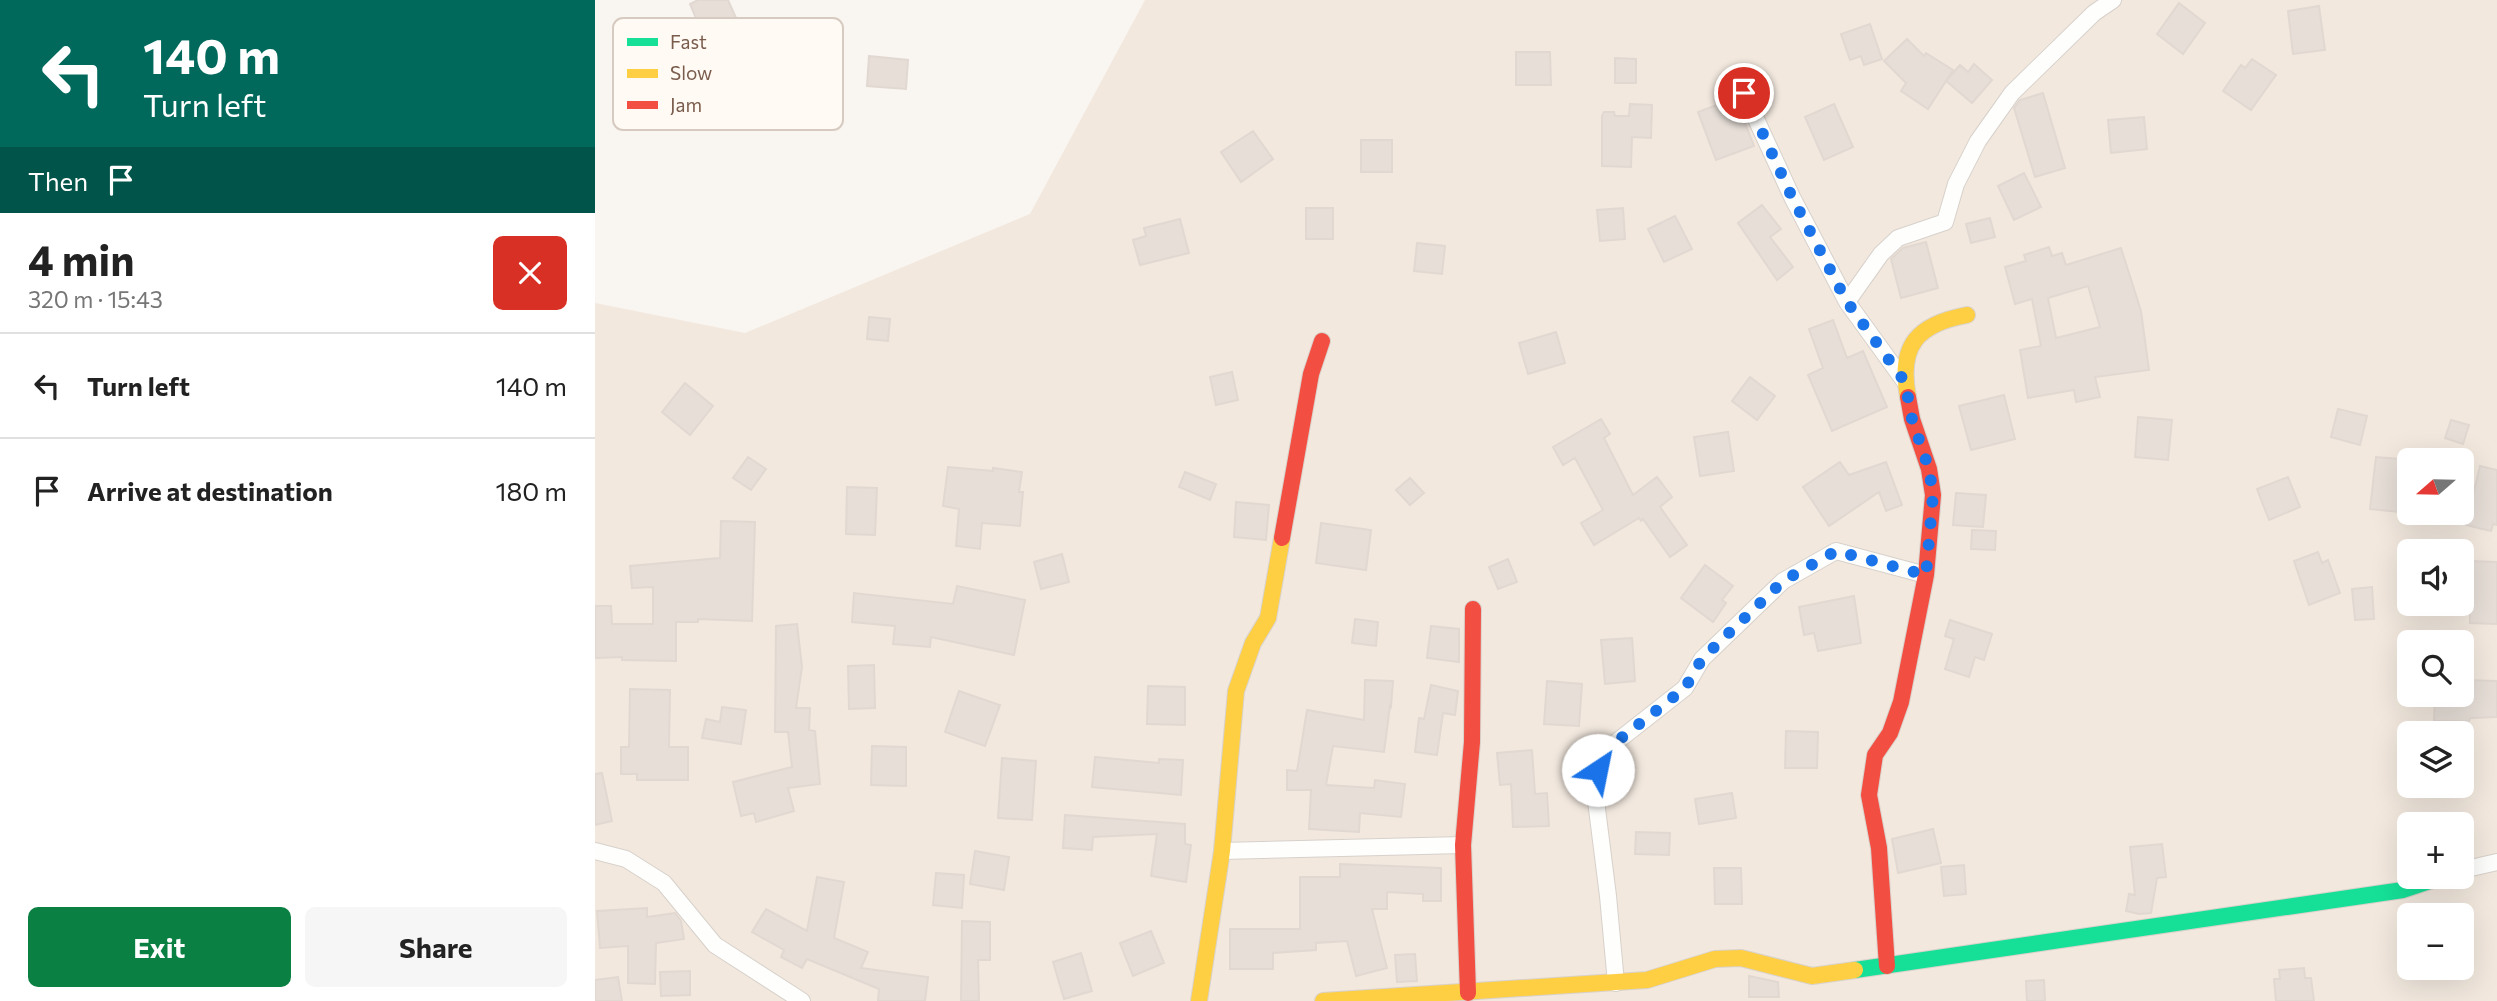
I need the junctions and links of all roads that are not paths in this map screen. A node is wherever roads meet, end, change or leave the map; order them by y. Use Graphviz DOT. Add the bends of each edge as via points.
graph roads {
  1 [pos="2113,0"];
  2 [pos="1744,93"];
  3 [pos="1847,302"];
  4 [pos="1967,315"];
  5 [pos="1322,341"];
  6 [pos="1905,382"];
  7 [pos="1926,575"];
  8 [pos="1473,609"];
  9 [pos="1463,845"];
  10 [pos="595,851"];
  11 [pos="1222,851"];
  12 [pos="2497,862"];
  13 [pos="2474,867"];
  14 [pos="2406,889"];
  15 [pos="1887,966"];
  16 [pos="1616,983"];
  17 [pos="1468,993"];
  18 [pos="802,1001"];
  19 [pos="1199,1001"];
  20 [pos="1322,1001"];
  1 -- 3 [label="street" via="2012,93 1978,141 1945,222 1898,238"];
  2 -- 3 [label="street"];
  3 -- 6 [label="street"];
  4 -- 6 [label="street" via="1941,320 1920,333 1908,352"];
  5 -- 11 [label="street" via="1311,374 1268,618 1253,643 1236,691"];
  6 -- 7 [label="street" via="1933,495"];
  7 -- 15 [label="street" via="1901,702 1875,755 1869,795 1879,848"];
  7 -- 16 [label="street" via="1836,551 1783,581 1702,659 1685,688 1601,754 1594,785"];
  8 -- 9 [label="street" via="1472,742"];
  9 -- 11 [label="street"];
  9 -- 17 [label="street"];
  10 -- 18 [label="street" via="626,859 664,883 715,945"];
  11 -- 19 [label="street"];
  12 -- 13 [label="street"];
  14 -- 15 [label="street"];
  15 -- 16 [label="street" via="1812,976 1741,958 1715,958 1647,981"];
  16 -- 17 [label="street"];
  17 -- 20 [label="street"];
}
